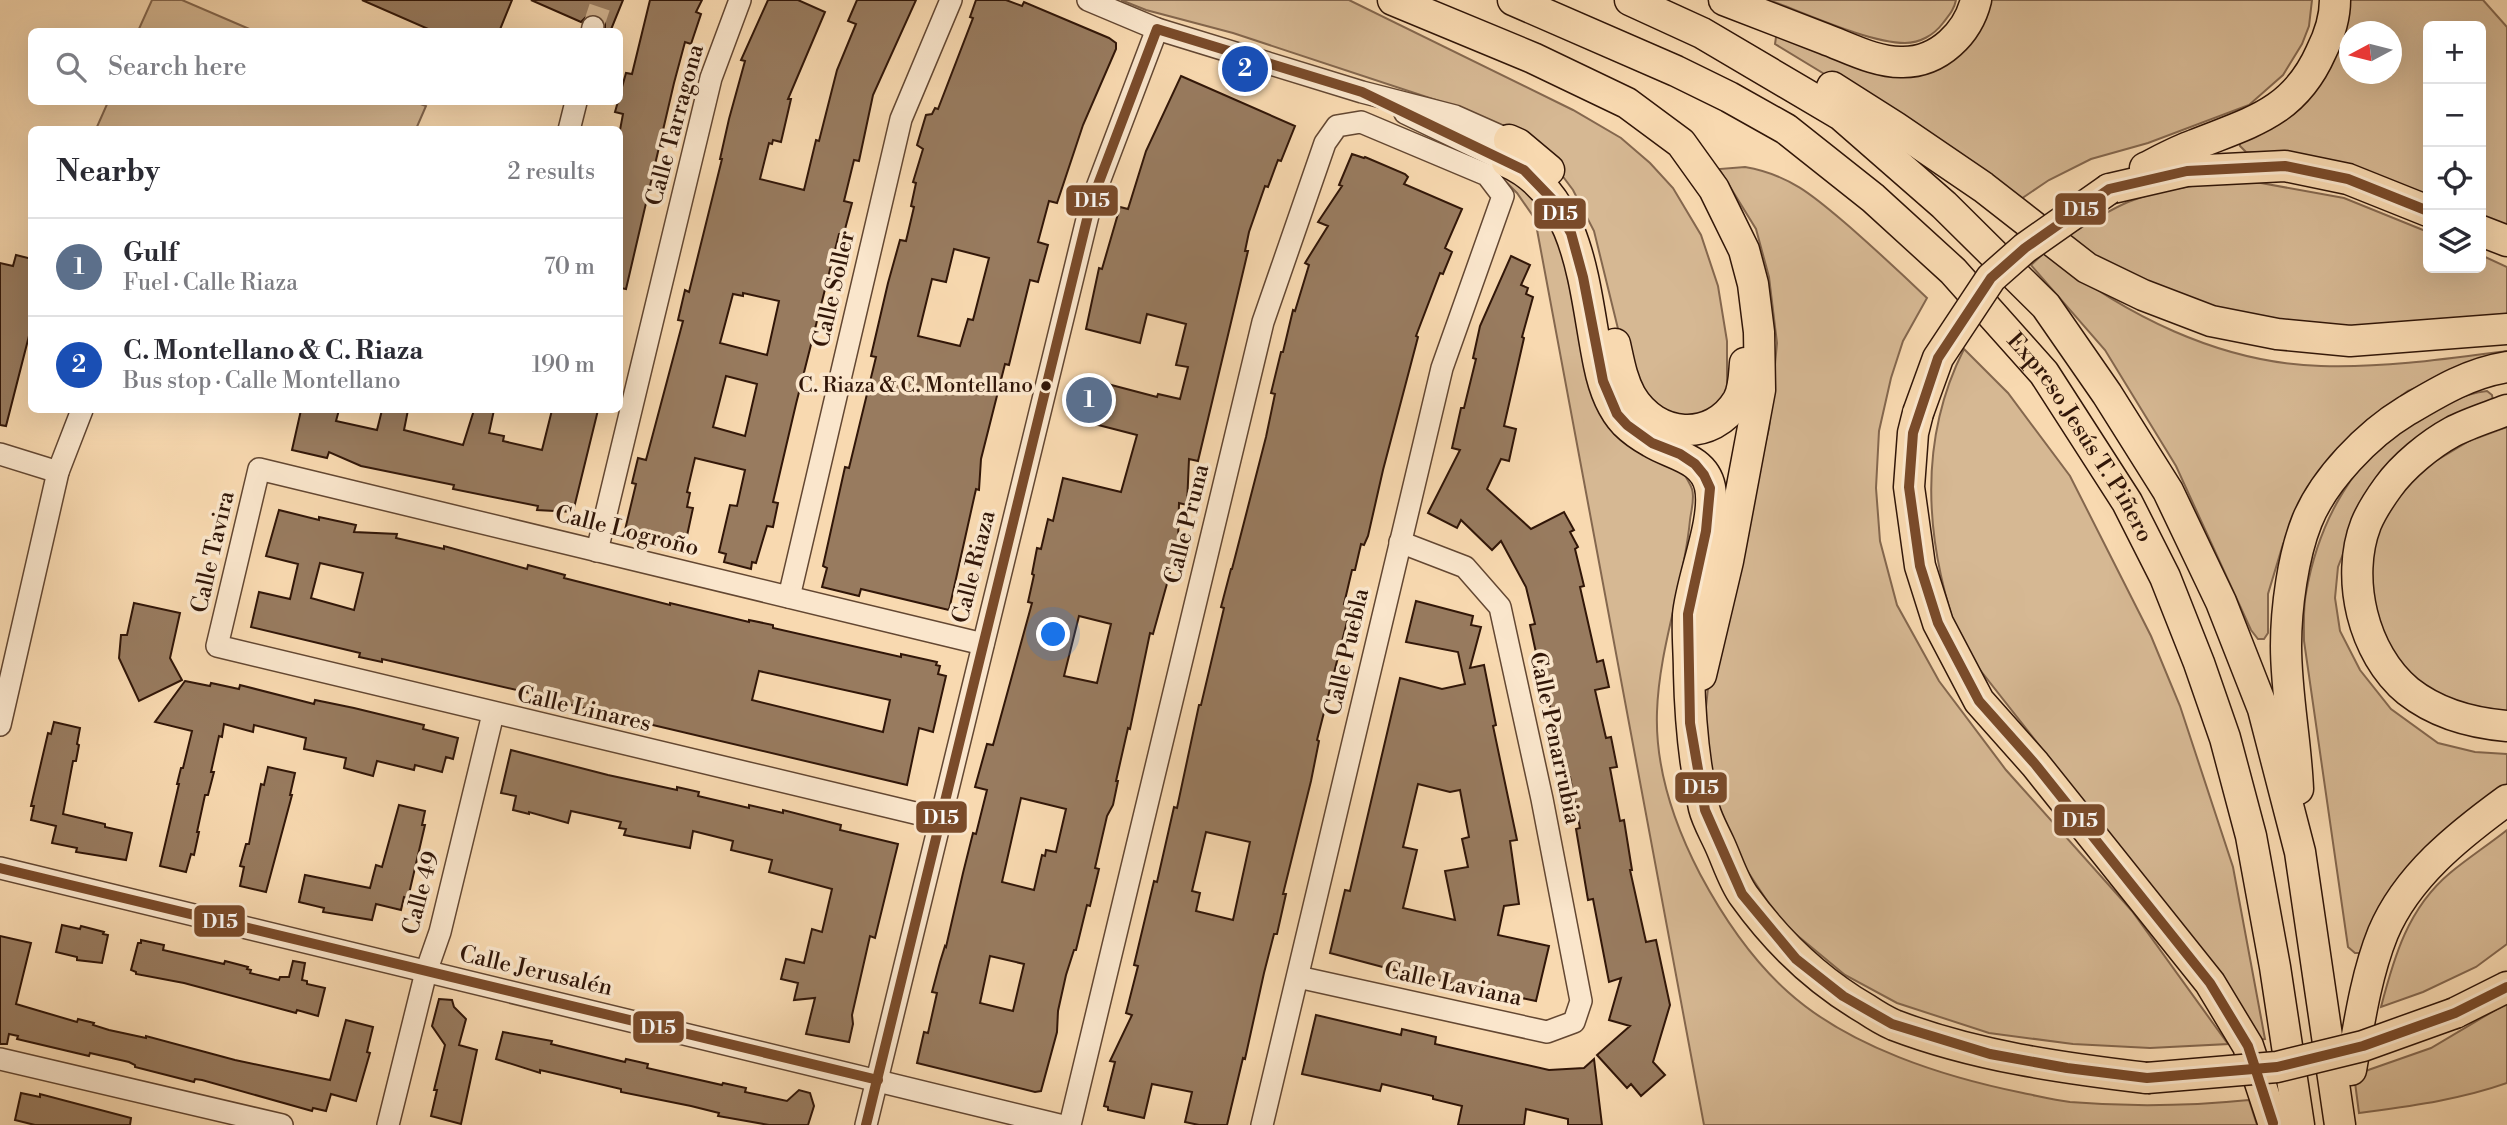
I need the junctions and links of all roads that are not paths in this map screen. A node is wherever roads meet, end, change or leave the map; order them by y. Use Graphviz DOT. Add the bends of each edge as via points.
graph roads {
  1 [pos="740,0"];
  2 [pos="951,0"];
  3 [pos="1088,0"];
  4 [pos="1393,0"];
  5 [pos="1513,0"];
  6 [pos="1630,0"];
  7 [pos="1724,0"];
  8 [pos="1976,0"];
  9 [pos="2335,0"];
  10 [pos="1157,29"];
  11 [pos="1702,33"];
  12 [pos="1533,58"];
  13 [pos="575,105"];
  14 [pos="570,126"];
  15 [pos="1508,151"];
  16 [pos="2109,189"];
  17 [pos="1503,195"];
  18 [pos="2426,210"];
  19 [pos="2486,234"];
  20 [pos="2507,241"];
  21 [pos="2507,329"];
  22 [pos="2507,367"];
  23 [pos="2507,410"];
  24 [pos="81,413"];
  25 [pos="0,454"];
  26 [pos="260,469"];
  27 [pos="58,472"];
  28 [pos="1400,542"];
  29 [pos="597,551"];
  30 [pos="789,597"];
  31 [pos="982,644"];
  32 [pos="217,646"];
  33 [pos="7,664"];
  34 [pos="493,714"];
  35 [pos="1690,723"];
  36 [pos="0,725"];
  37 [pos="2507,726"];
  38 [pos="2507,800"];
  39 [pos="940,820"];
  40 [pos="2300,852"];
  41 [pos="0,868"];
  42 [pos="426,972"];
  43 [pos="1298,977"];
  44 [pos="2507,986"];
  45 [pos="1581,1001"];
  46 [pos="0,1059"];
  47 [pos="878,1080"];
  48 [pos="282,1125"];
  49 [pos="388,1125"];
  50 [pos="866,1125"];
  51 [pos="1059,1125"];
  52 [pos="1070,1125"];
  53 [pos="1262,1125"];
  54 [pos="2274,1125"];
  55 [pos="2300,1125"];
  56 [pos="2341,1125"];
  1 -- 29 [label="street, Calle Tarragona" via="712,78"];
  2 -- 30 [label="street, Calle Soller" via="901,119"];
  3 -- 10 [label="street"];
  4 -- 12 [label="highway"];
  5 -- 55 [label="highway, Expreso Jesús T. Piñero" via="1676,71 1786,129 1873,198 1953,271 2044,373 2133,513 2165,577 2220,725 2251,836"];
  6 -- 11 [label="highway, Expreso Jesús T. Piñero"];
  7 -- 8 [label="highway" via="1852,50 1902,62 1930,57 1943,49 1963,29"];
  9 -- 16 [label="highway" via="2332,25 2317,62 2288,100 2270,113 2192,145"];
  10 -- 15 [label="street" via="1455,117"];
  10 -- 31 [label="street, Calle Riaza" via="1091,203"];
  11 -- 21 [label="highway" via="1823,82 1983,187 2087,268 2211,321 2350,341"];
  11 -- 40 [label="highway, Expreso Jesús T. Piñero" via="1841,114 1944,205 2046,306 2168,491 2221,601 2263,709"];
  12 -- 15 [label="highway" via="1654,139 1707,200 1732,252 1745,317 1744,380 1739,399 1723,419 1681,432 1665,427 1632,397 1622,374 1586,226 1566,188 1528,153"];
  12 -- 35 [label="highway" via="1627,103 1682,143 1714,189 1744,250 1753,285 1760,390 1728,561"];
  13 -- 14 [label="street"];
  15 -- 35 [label="highway" via="1552,199 1571,233 1603,381 1617,414 1652,443 1695,464 1710,488 1688,614"];
  16 -- 18 [label="highway" via="2187,171 2285,166 2348,179"];
  16 -- 54 [label="highway, bridge" via="1991,278 1938,358 1913,433 1909,487 1920,566 1938,623 1979,701 2210,983 2248,1046"];
  17 -- 28 [label="street, Calle Puebla" via="1442,368"];
  17 -- 52 [label="street, Calle Pruna" via="1487,175 1361,122 1337,126 1325,143 1263,322"];
  19 -- 20 [label="highway"];
  22 -- 40 [label="highway" via="2449,385 2388,422 2356,451 2308,519 2287,614 2286,647"];
  23 -- 37 [label="highway" via="2452,432 2389,486 2366,524 2358,559 2358,598 2382,663 2407,691 2443,712 2476,723"];
  24 -- 27 [label="street"];
  25 -- 27 [label="street"];
  26 -- 29 [label="street, Calle Logroño"];
  26 -- 32 [label="street, Calle Tavira"];
  27 -- 33 [label="street"];
  28 -- 43 [label="street, Calle Puebla"];
  28 -- 45 [label="street, Calle Penarrubia" via="1465,568 1500,607"];
  29 -- 30 [label="street, Calle Logroño"];
  30 -- 31 [label="street, Calle Logroño"];
  31 -- 39 [label="street, Calle Riaza"];
  32 -- 34 [label="street, Calle Linares"];
  33 -- 36 [label="street"];
  34 -- 39 [label="street, Calle Linares"];
  34 -- 42 [label="street, Calle 49"];
  35 -- 44 [label="highway, bridge" via="1704,810 1742,894 1796,958 1843,996 1892,1024 1990,1054 2147,1078 2277,1067 2362,1046 2455,1013"];
  38 -- 56 [label="highway" via="2464,830 2410,886 2384,932 2368,980"];
  39 -- 47 [label="street, Calle Riaza"];
  40 -- 56 [label="highway, Expreso Jesús T. Piñero"];
  41 -- 42 [label="street, Calle Jerusalén"];
  42 -- 47 [label="street, Calle Jerusalén"];
  42 -- 49 [label="street, Calle 49"];
  43 -- 45 [label="street, Calle Laviana" via="1547,1032 1574,1021"];
  43 -- 53 [label="street, Calle Puebla"];
  46 -- 48 [label="street"];
  47 -- 50 [label="street, Calle Riaza"];
  47 -- 51 [label="street, Calle Jerusalén"];
}
